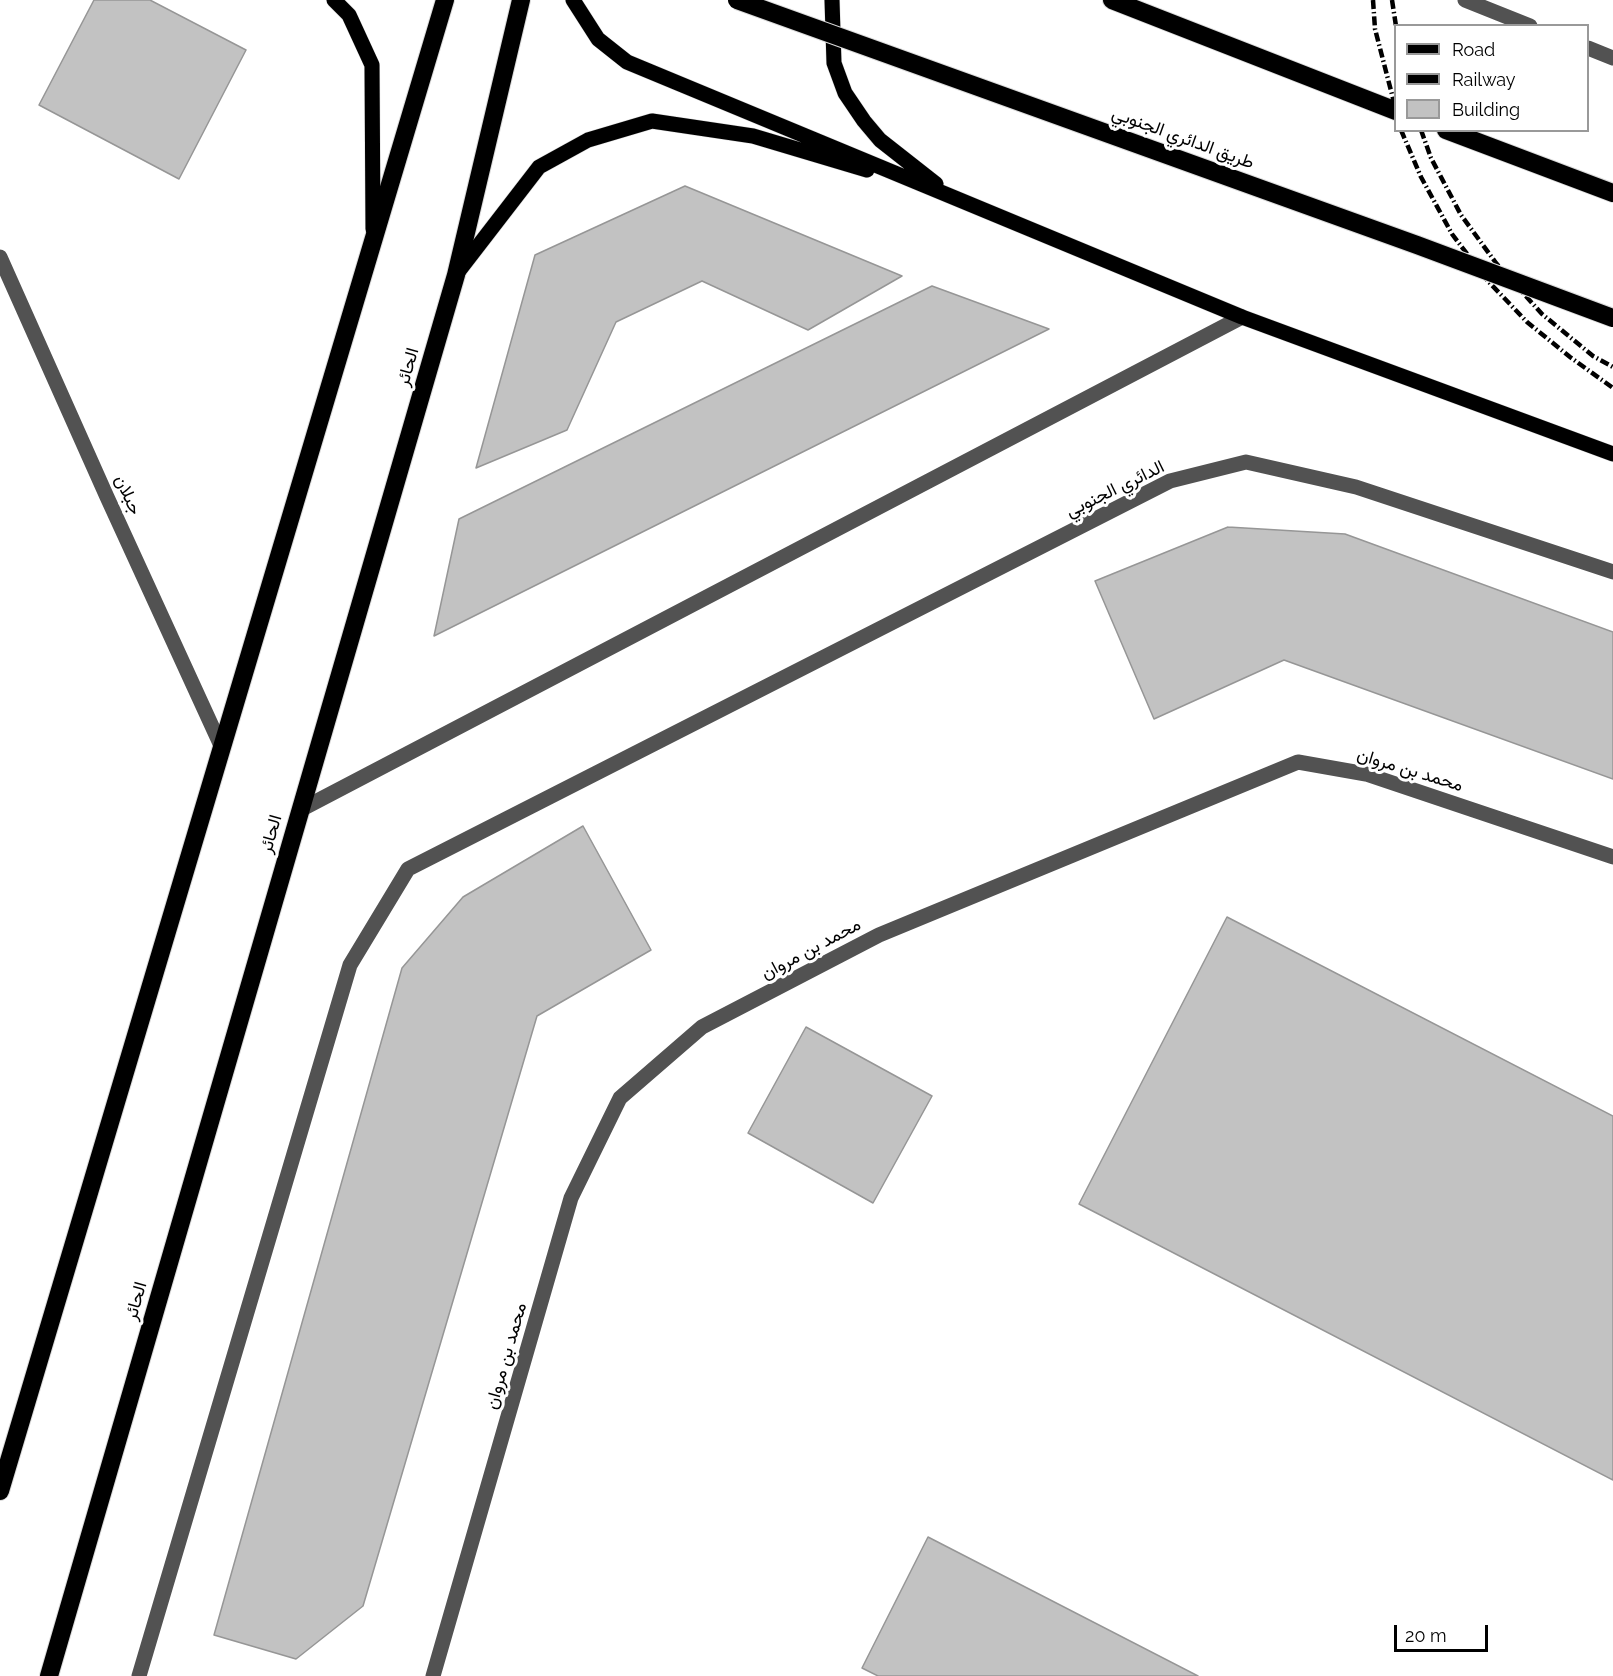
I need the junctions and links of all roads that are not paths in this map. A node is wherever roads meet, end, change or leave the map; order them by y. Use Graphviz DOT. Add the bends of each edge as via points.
graph roads {
  1 [pos="334,0"];
  2 [pos="445,0"];
  3 [pos="521,0"];
  4 [pos="573,0"];
  5 [pos="737,0"];
  6 [pos="832,0"];
  7 [pos="1112,0"];
  8 [pos="1465,0"];
  9 [pos="1525,24"];
  10 [pos="1589,49"];
  11 [pos="1613,58"];
  12 [pos="1394,111"];
  13 [pos="1451,132"];
  14 [pos="1613,193"];
  15 [pos="950,195"];
  16 [pos="373,241"];
  17 [pos="0,257"];
  18 [pos="3,274"];
  19 [pos="456,275"];
  20 [pos="1242,317"];
  21 [pos="1613,318"];
  22 [pos="1613,454"];
  23 [pos="1613,572"];
  24 [pos="222,748"];
  25 [pos="300,810"];
  26 [pos="1613,857"];
  27 [pos="0,1491"];
  28 [pos="49,1676"];
  29 [pos="139,1676"];
  30 [pos="433,1676"];
  1 -- 16 [label="main road" via="349,15 372,65"];
  2 -- 16 [label="highway"];
  3 -- 19 [label="highway, الحائر"];
  4 -- 15 [label="main road" via="598,39 627,62"];
  5 -- 21 [label="highway, طريق الدائري الجنوبي, bridge"];
  6 -- 15 [label="main road" via="834,63 846,93 880,140"];
  7 -- 12 [label="highway"];
  8 -- 9 [label="street"];
  10 -- 11 [label="street"];
  13 -- 14 [label="highway"];
  15 -- 19 [label="main road" via="753,136 652,121 588,140 539,167"];
  15 -- 20 [label="main road"];
  16 -- 24 [label="highway"];
  17 -- 18 [label="street, جبلان"];
  18 -- 24 [label="street, جبلان"];
  19 -- 25 [label="highway, الحائر"];
  20 -- 22 [label="main road"];
  20 -- 25 [label="street"];
  23 -- 29 [label="street, الدائري الجنوبي" via="1356,487 1246,462 1170,482 408,869 350,965"];
  24 -- 27 [label="highway"];
  25 -- 28 [label="highway, الحائر"];
  26 -- 30 [label="street, محمد بن مروان" via="1366,774 1298,762 879,935 702,1027 620,1098 572,1198"];
}
